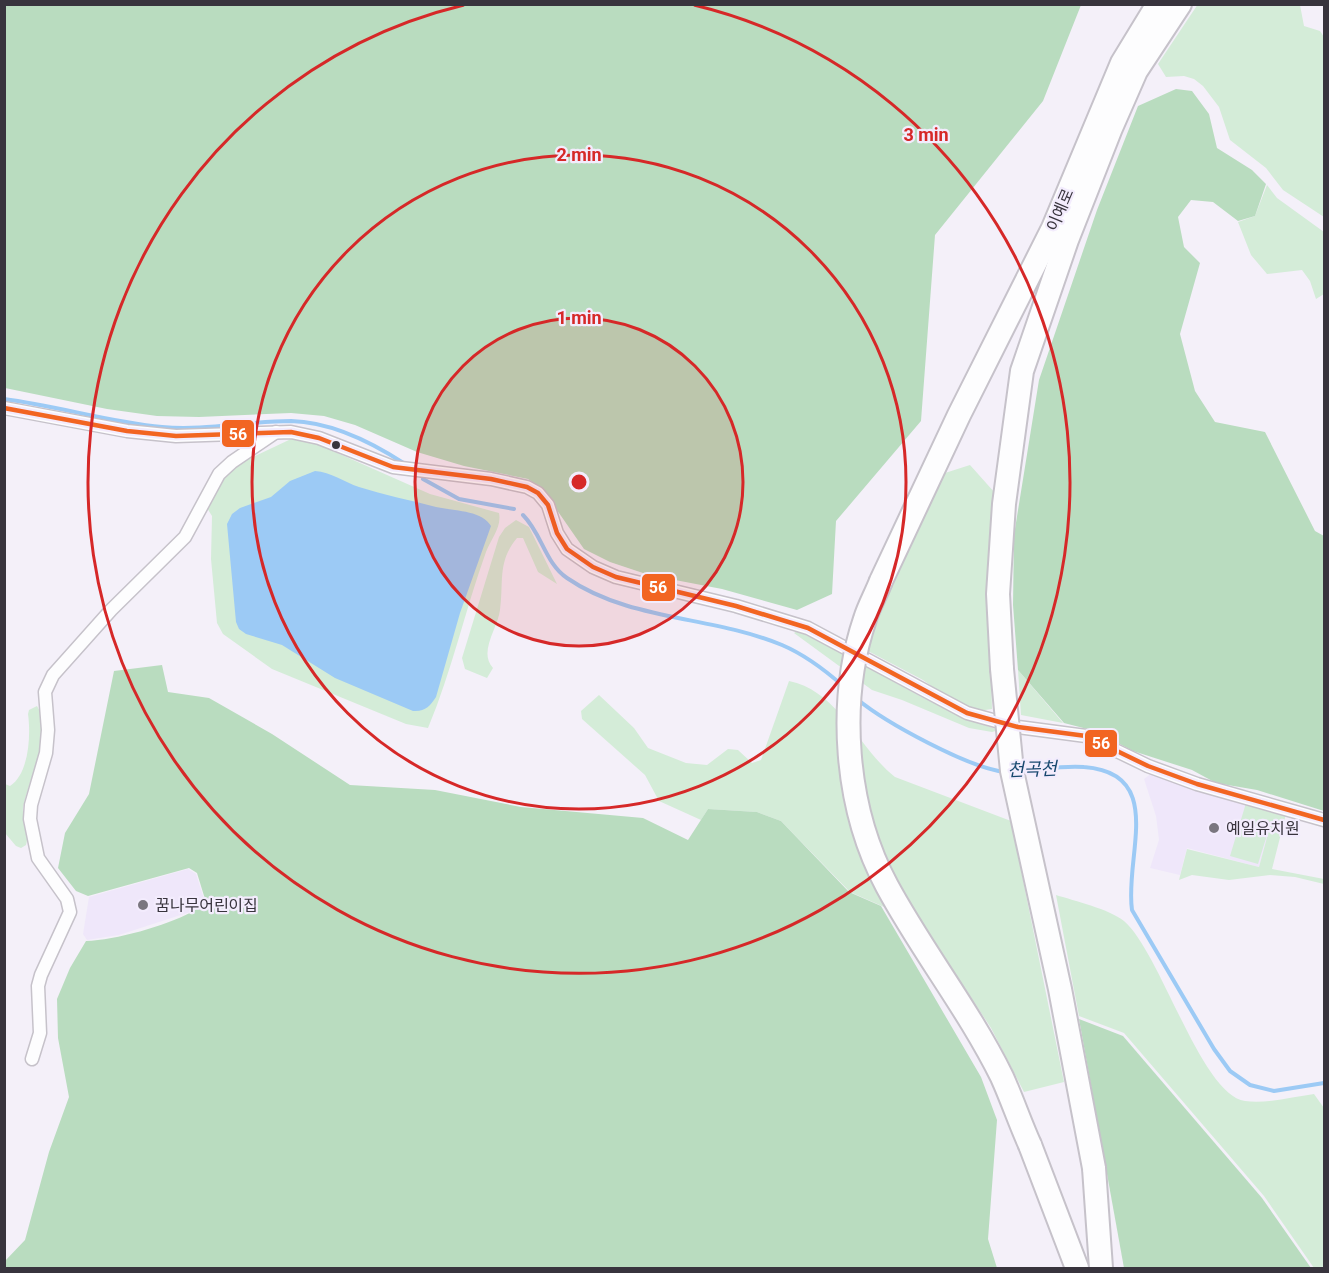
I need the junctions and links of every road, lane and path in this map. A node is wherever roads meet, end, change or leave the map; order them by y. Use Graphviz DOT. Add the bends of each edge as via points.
graph roads {
  1 [pos="1158,4"];
  2 [pos="1180,4"];
  3 [pos="4,408"];
  4 [pos="277,431"];
  5 [pos="1324,820"];
  6 [pos="32,1059"];
  7 [pos="1077,1266"];
  8 [pos="1101,1269"];
  1 -- 7 [label="highway, 이예로, bridge" via="1122,63 1053,228 881,581 865,618 849,706 857,799 865,832 886,884 1002,1077"];
  2 -- 8 [label="highway, 이예로, bridge" via="1136,72 1111,128 1022,371 1004,504 998,594 1012,771 1094,1168"];
  3 -- 4 [label="street" via="152,434"];
  4 -- 5 [label="street" via="320,438 393,467 527,487 548,505 567,549 616,577 808,628 967,713 1018,727 1086,736 1197,784"];
  4 -- 6 [label="street" via="219,474 185,537 111,610 46,687 46,753 30,819 38,858 67,899 70,912 38,986 40,1033"];
}
